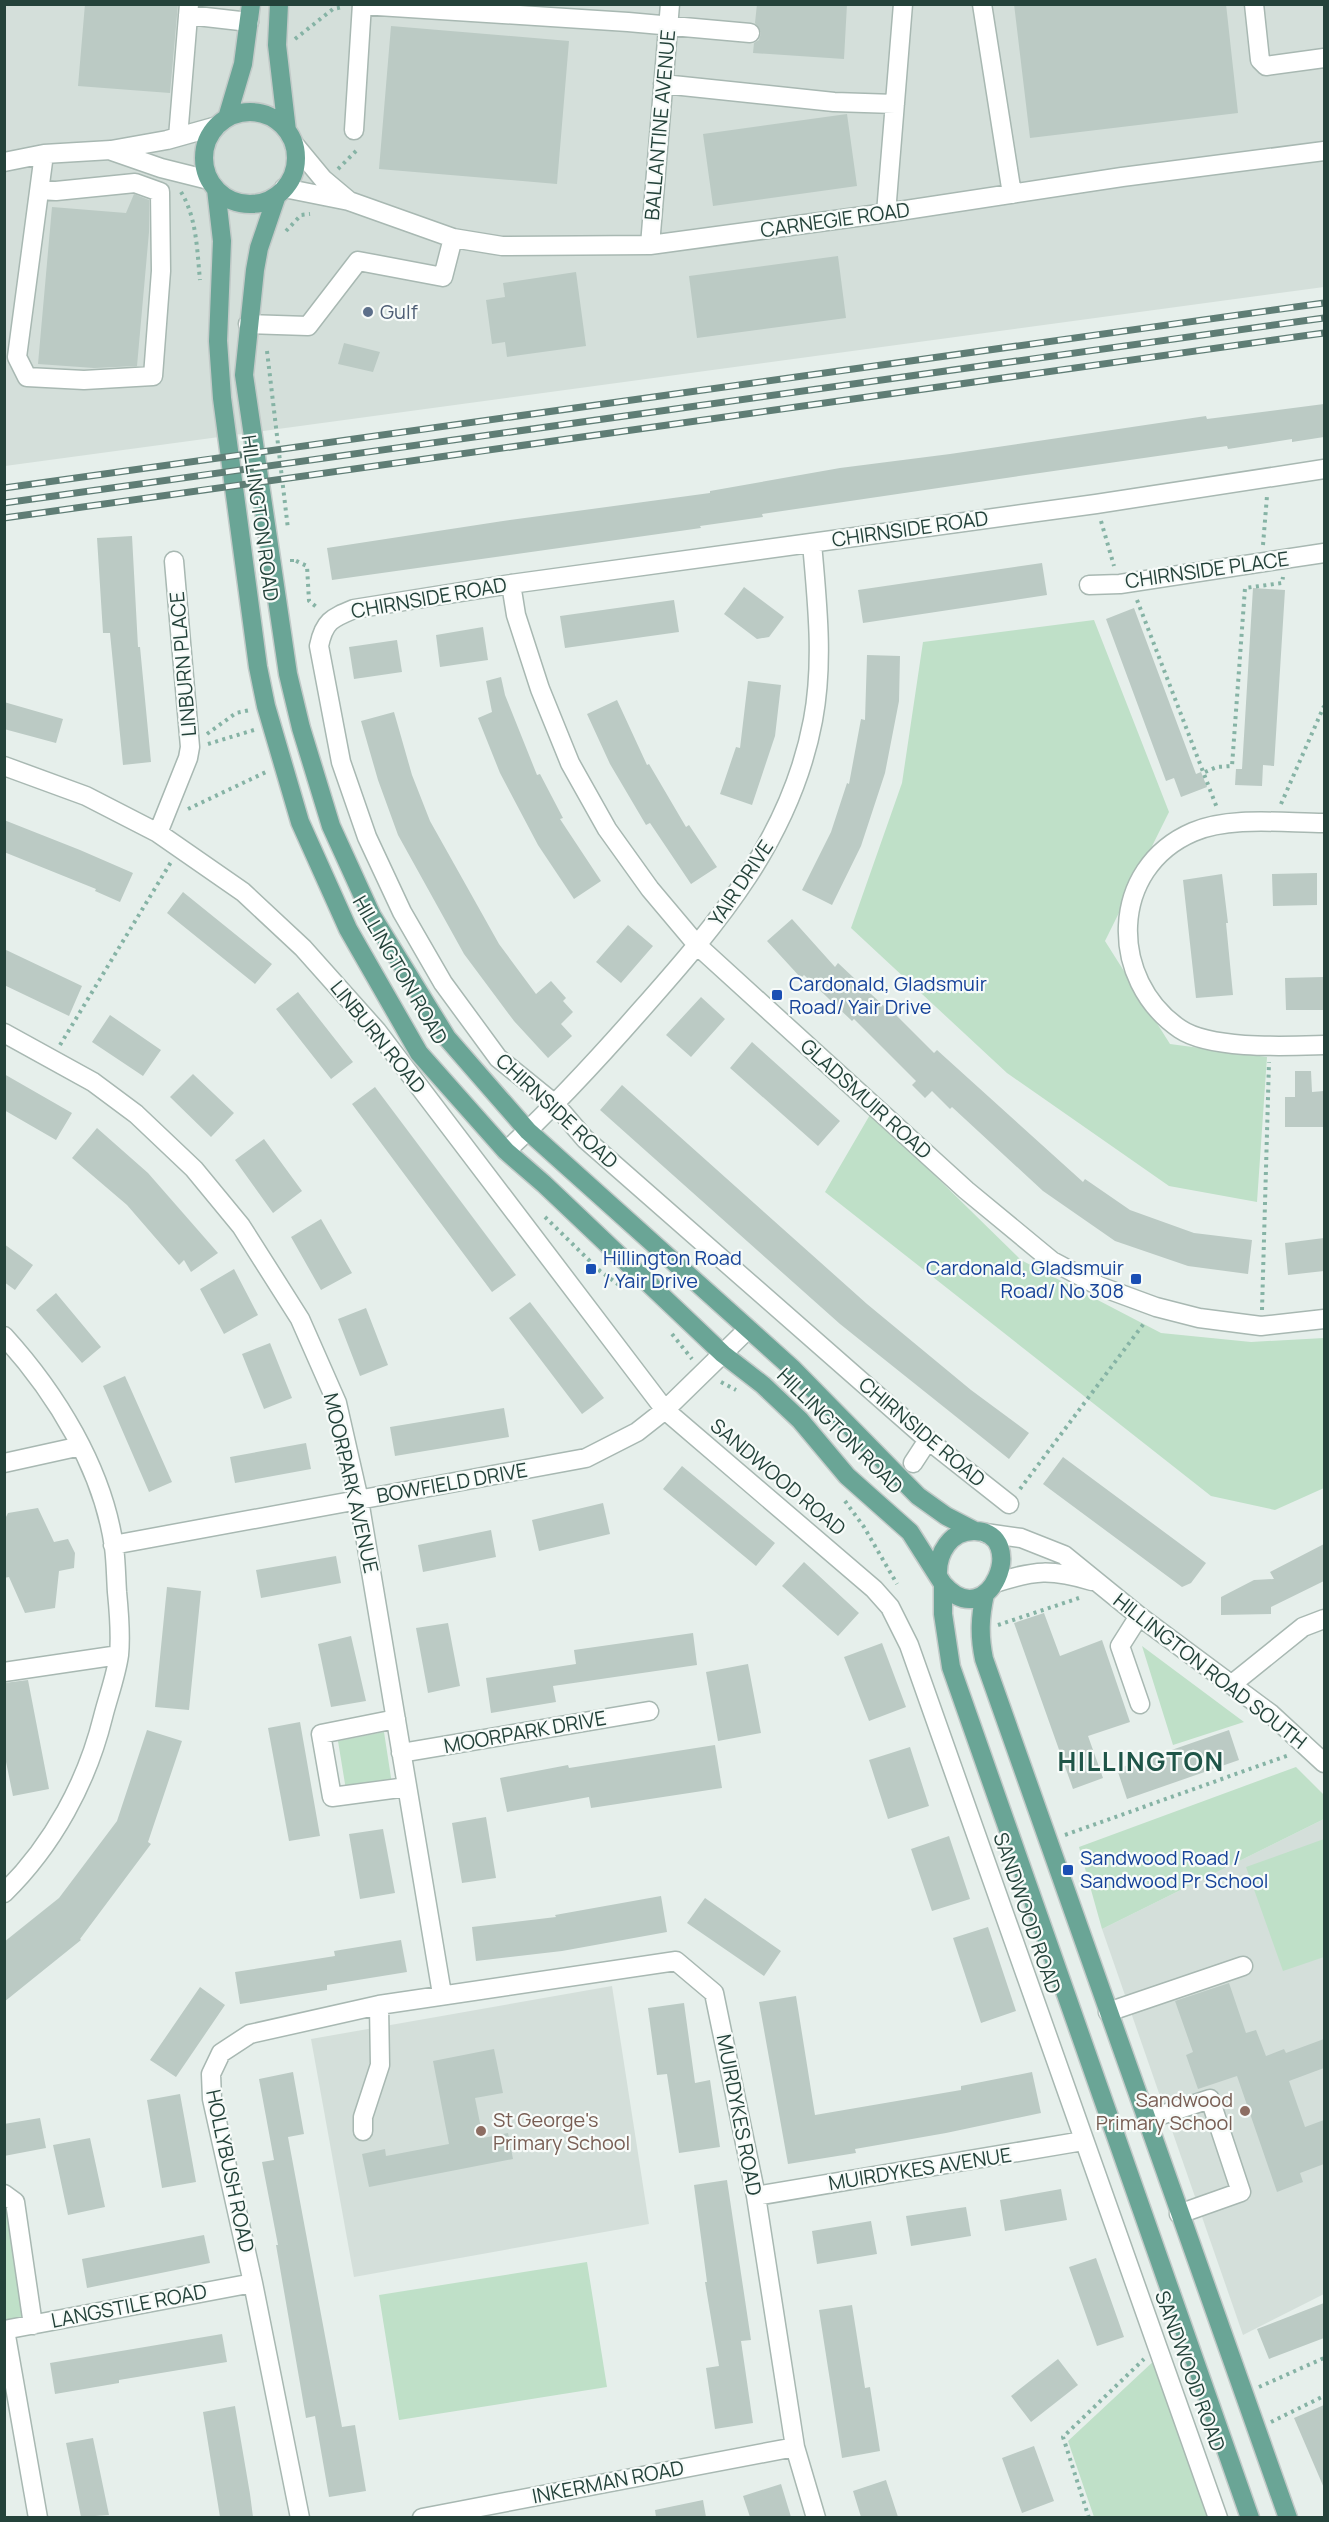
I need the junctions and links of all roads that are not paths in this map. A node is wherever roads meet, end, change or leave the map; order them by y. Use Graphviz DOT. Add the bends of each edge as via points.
graph roads {
  1 [pos="279,4"];
  2 [pos="670,4"];
  3 [pos="903,4"];
  4 [pos="982,4"];
  5 [pos="1254,4"];
  6 [pos="362,5"];
  7 [pos="188,10"];
  8 [pos="250,13"];
  9 [pos="628,13"];
  10 [pos="668,25"];
  11 [pos="750,33"];
  12 [pos="1324,58"];
  13 [pos="663,84"];
  14 [pos="895,104"];
  15 [pos="222,122"];
  16 [pos="354,130"];
  17 [pos="178,137"];
  18 [pos="290,138"];
  19 [pos="111,150"];
  20 [pos="1324,152"];
  21 [pos="44,154"];
  22 [pos="4,162"];
  23 [pos="212,184"];
  24 [pos="324,189"];
  25 [pos="40,190"];
  26 [pos="281,192"];
  27 [pos="1012,194"];
  28 [pos="886,213"];
  29 [pos="453,238"];
  30 [pos="650,245"];
  31 [pos="254,324"];
  32 [pos="1324,469"];
  33 [pos="812,543"];
  34 [pos="1324,553"];
  35 [pos="174,561"];
  36 [pos="511,584"];
  37 [pos="1089,585"];
  38 [pos="4,766"];
  39 [pos="1324,823"];
  40 [pos="158,833"];
  41 [pos="698,946"];
  42 [pos="4,1034"];
  43 [pos="1324,1045"];
  44 [pos="556,1105"];
  45 [pos="528,1131"];
  46 [pos="506,1151"];
  47 [pos="1324,1319"];
  48 [pos="748,1329"];
  49 [pos="4,1336"];
  50 [pos="723,1354"];
  51 [pos="665,1410"];
  52 [pos="928,1440"];
  53 [pos="81,1446"];
  54 [pos="4,1463"];
  55 [pos="913,1463"];
  56 [pos="359,1500"];
  57 [pos="1009,1504"];
  58 [pos="980,1532"];
  59 [pos="113,1545"];
  60 [pos="940,1579"];
  61 [pos="1094,1581"];
  62 [pos="990,1589"];
  63 [pos="1139,1616"];
  64 [pos="1324,1619"];
  65 [pos="119,1655"];
  66 [pos="4,1672"];
  67 [pos="1232,1685"];
  68 [pos="1140,1704"];
  69 [pos="650,1711"];
  70 [pos="396,1719"];
  71 [pos="401,1753"];
  72 [pos="1324,1763"];
  73 [pos="407,1786"];
  74 [pos="4,1893"];
  75 [pos="1243,1966"];
  76 [pos="442,1994"];
  77 [pos="379,2005"];
  78 [pos="1108,2012"];
  79 [pos="1146,2120"];
  80 [pos="363,2131"];
  81 [pos="1083,2141"];
  82 [pos="4,2194"];
  83 [pos="756,2196"];
  84 [pos="1179,2214"];
  85 [pos="253,2283"];
  86 [pos="33,2325"];
  87 [pos="5,2330"];
  88 [pos="795,2447"];
  89 [pos="38,2517"];
  90 [pos="300,2517"];
  91 [pos="422,2517"];
  92 [pos="816,2517"];
  93 [pos="1218,2517"];
  94 [pos="1250,2517"];
  95 [pos="1288,2517"];
  1 -- 18 [label="main road" via="277,53"];
  2 -- 10 [label="street, BALLANTINE AVENUE"];
  3 -- 14 [label="street"];
  4 -- 27 [label="street"];
  5 -- 12 [label="street" via="1260,60 1266,66"];
  6 -- 9 [label="street"];
  6 -- 16 [label="street"];
  7 -- 8 [label="street"];
  7 -- 17 [label="street"];
  8 -- 15 [label="main road" via="243,64"];
  9 -- 10 [label="street"];
  10 -- 11 [label="street"];
  10 -- 13 [label="street, BALLANTINE AVENUE"];
  13 -- 14 [label="street" via="834,102"];
  13 -- 30 [label="street, BALLANTINE AVENUE"];
  14 -- 28 [label="street"];
  15 -- 17 [label="street"];
  15 -- 18 [label="main road" via="240,114 259,114 277,121"];
  15 -- 23 [label="main road" via="204,150 206,172"];
  17 -- 19 [label="street"];
  18 -- 24 [label="street"];
  18 -- 26 [label="main road" via="294,169"];
  19 -- 21 [label="street"];
  19 -- 23 [label="street"];
  20 -- 27 [label="street, CARNEGIE ROAD"];
  21 -- 22 [label="street"];
  21 -- 25 [label="street"];
  23 -- 26 [label="main road" via="237,202 250,204 264,202"];
  23 -- 46 [label="main road, HILLINGTON ROAD" via="222,241 218,341 222,398 241,548 266,706 300,822 348,928 418,1053"];
  24 -- 26 [label="street, CARNEGIE ROAD"];
  24 -- 29 [label="street, CARNEGIE ROAD"];
  25 -- 25 [label="street" via="17,357 27,377 84,380 153,376 161,271 160,192 135,183"];
  26 -- 31 [label="main road, HILLINGTON ROAD" via="259,248"];
  27 -- 28 [label="street, CARNEGIE ROAD"];
  28 -- 30 [label="street, CARNEGIE ROAD"];
  29 -- 30 [label="street, CARNEGIE ROAD" via="502,246"];
  29 -- 31 [label="street" via="443,277 358,261 308,326"];
  31 -- 45 [label="main road, HILLINGTON ROAD" via="244,375 288,674 331,826 372,916 447,1038"];
  32 -- 33 [label="street, CHIRNSIDE ROAD"];
  33 -- 36 [label="street, CHIRNSIDE ROAD"];
  33 -- 41 [label="street, YAIR DRIVE" via="821,641 813,720 798,774 761,859"];
  34 -- 37 [label="street, CHIRNSIDE PLACE"];
  35 -- 40 [label="street, LINBURN PLACE" via="190,747"];
  36 -- 41 [label="street, GLADSMUIR ROAD" via="526,647 570,763 607,830"];
  36 -- 44 [label="street, CHIRNSIDE ROAD" via="354,609 331,619 319,646 341,762 367,837 402,912 443,983 498,1058"];
  38 -- 40 [label="street, LINBURN ROAD" via="86,796"];
  39 -- 43 [label="street" via="1222,823 1193,832 1163,849 1140,877 1128,911 1128,947 1136,976 1152,1004 1182,1030 1214,1041"];
  40 -- 51 [label="street, LINBURN ROAD" via="252,900 303,948 377,1031"];
  41 -- 44 [label="street, YAIR DRIVE"];
  41 -- 47 [label="street, GLADSMUIR ROAD" via="966,1190 1052,1261 1099,1286 1199,1318 1261,1326"];
  42 -- 56 [label="street, MOORPARK AVENUE" via="93,1082 136,1114 194,1169 241,1226 300,1319 337,1403"];
  44 -- 45 [label="street, YAIR DRIVE"];
  44 -- 52 [label="street, CHIRNSIDE ROAD" via="585,1138"];
  45 -- 46 [label="street, YAIR DRIVE"];
  45 -- 48 [label="main road, HILLINGTON ROAD"];
  46 -- 50 [label="main road, HILLINGTON ROAD"];
  48 -- 50 [label="street, BOWFIELD DRIVE"];
  48 -- 58 [label="main road, HILLINGTON ROAD" via="793,1368 918,1496 946,1516"];
  49 -- 53 [label="street" via="41,1380"];
  50 -- 51 [label="street, BOWFIELD DRIVE"];
  50 -- 60 [label="main road, HILLINGTON ROAD" via="800,1419 847,1476 910,1532"];
  51 -- 56 [label="street, BOWFIELD DRIVE" via="636,1432 586,1458"];
  51 -- 81 [label="street, SANDWOOD ROAD" via="855,1572 890,1607 913,1656"];
  52 -- 55 [label="street"];
  52 -- 57 [label="street, CHIRNSIDE ROAD"];
  53 -- 54 [label="street"];
  53 -- 59 [label="street" via="100,1495"];
  56 -- 59 [label="street, BOWFIELD DRIVE"];
  56 -- 70 [label="street, MOORPARK AVENUE"];
  58 -- 60 [label="main road" via="964,1533 947,1544 939,1557"];
  58 -- 61 [label="street, HILLINGTON ROAD SOUTH" via="1044,1546 1064,1555"];
  58 -- 62 [label="main road" via="994,1539 1000,1549 1001,1568"];
  59 -- 65 [label="street"];
  60 -- 62 [label="main road" via="953,1594 966,1598"];
  60 -- 94 [label="main road, SANDWOOD ROAD" via="951,1667"];
  61 -- 62 [label="street, HILLINGTON ROAD SOUTH" via="1044,1571 1021,1574"];
  61 -- 63 [label="street, HILLINGTON ROAD SOUTH"];
  62 -- 78 [label="main road, SANDWOOD ROAD" via="980,1617 984,1659"];
  63 -- 67 [label="street, HILLINGTON ROAD SOUTH"];
  63 -- 68 [label="street" via="1120,1646"];
  64 -- 67 [label="street" via="1303,1627"];
  65 -- 66 [label="street"];
  65 -- 74 [label="street" via="96,1747 71,1804 26,1872"];
  67 -- 72 [label="street, HILLINGTON ROAD SOUTH" via="1310,1747"];
  69 -- 71 [label="street, MOORPARK DRIVE"];
  70 -- 71 [label="street, MOORPARK AVENUE"];
  70 -- 73 [label="street" via="321,1734 332,1797"];
  71 -- 73 [label="street, MOORPARK AVENUE"];
  73 -- 76 [label="street, MOORPARK AVENUE"];
  75 -- 78 [label="street"];
  76 -- 77 [label="street, HOLLYBUSH ROAD"];
  76 -- 83 [label="street, MUIRDYKES ROAD" via="676,1961 714,1993"];
  77 -- 80 [label="street" via="380,2065 363,2117"];
  77 -- 85 [label="street, HOLLYBUSH ROAD" via="250,2034 221,2053 211,2074 212,2099"];
  78 -- 79 [label="main road, SANDWOOD ROAD"];
  79 -- 84 [label="main road, SANDWOOD ROAD"];
  79 -- 84 [label="street" via="1210,2099 1240,2192"];
  81 -- 83 [label="street, MUIRDYKES AVENUE"];
  81 -- 93 [label="street, SANDWOOD ROAD"];
  82 -- 86 [label="street" via="15,2202"];
  83 -- 88 [label="street, MUIRDYKES ROAD"];
  84 -- 95 [label="main road, SANDWOOD ROAD"];
  85 -- 86 [label="street, LANGSTILE ROAD"];
  85 -- 90 [label="street, HOLLYBUSH ROAD"];
  86 -- 87 [label="street, LANGSTILE ROAD"];
  87 -- 89 [label="street"];
  88 -- 91 [label="street, INKERMAN ROAD"];
  88 -- 92 [label="street, MUIRDYKES ROAD"];
}
